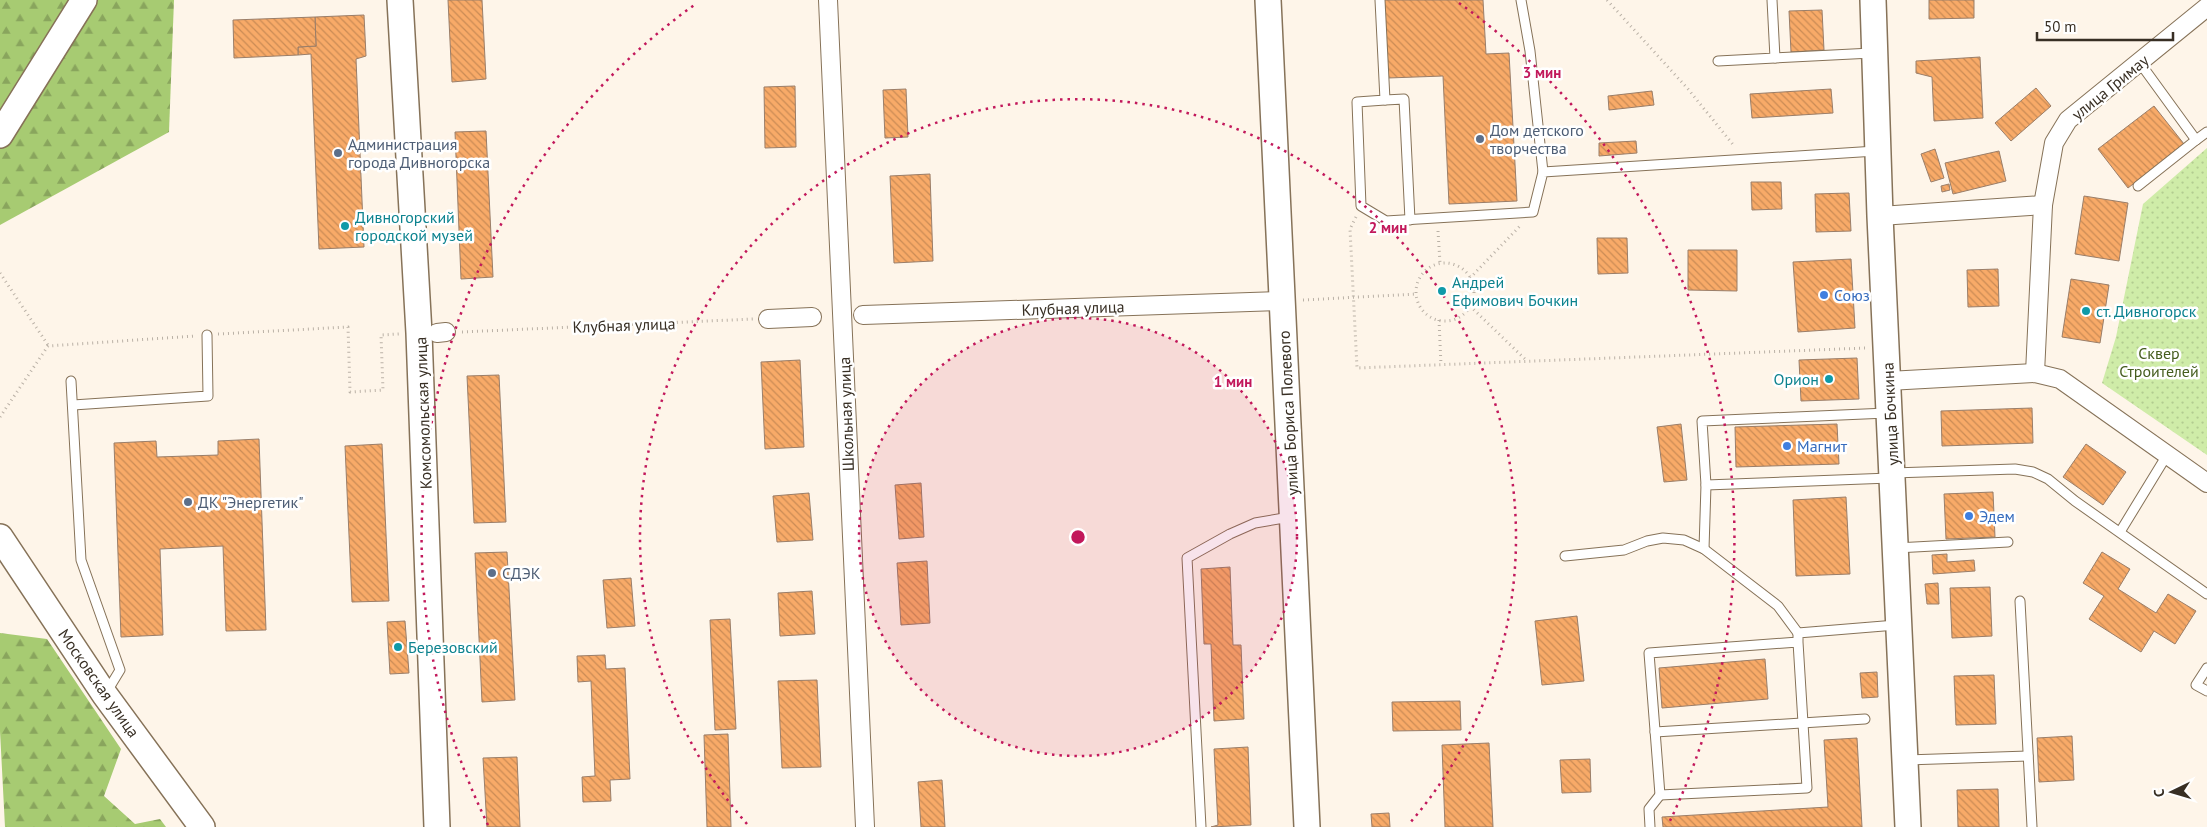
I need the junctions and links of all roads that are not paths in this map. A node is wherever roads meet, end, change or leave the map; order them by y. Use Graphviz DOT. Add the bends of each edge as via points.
graph roads {
  1 [pos="84,0"];
  2 [pos="400,0"];
  3 [pos="828,0"];
  4 [pos="1268,0"];
  5 [pos="1380,0"];
  6 [pos="1521,0"];
  7 [pos="1772,0"];
  8 [pos="1873,0"];
  9 [pos="2207,7"];
  10 [pos="1875,53"];
  11 [pos="1775,58"];
  12 [pos="1718,61"];
  13 [pos="2140,63"];
  14 [pos="1384,100"];
  15 [pos="2207,132"];
  16 [pos="0,136"];
  17 [pos="2196,140"];
  18 [pos="1878,150"];
  19 [pos="1543,172"];
  20 [pos="2138,186"];
  21 [pos="2043,205"];
  22 [pos="1880,216"];
  23 [pos="1410,220"];
  24 [pos="1283,301"];
  25 [pos="863,315"];
  26 [pos="812,317"];
  27 [pos="768,318"];
  28 [pos="207,335"];
  29 [pos="2036,373"];
  30 [pos="71,381"];
  31 [pos="1888,381"];
  32 [pos="73,405"];
  33 [pos="1890,413"];
  34 [pos="2167,456"];
  35 [pos="1893,475"];
  36 [pos="2207,483"];
  37 [pos="1706,485"];
  38 [pos="1293,516"];
  39 [pos="2120,532"];
  40 [pos="0,537"];
  41 [pos="2008,542"];
  42 [pos="1896,548"];
  43 [pos="1704,549"];
  44 [pos="1565,556"];
  45 [pos="2207,594"];
  46 [pos="2020,601"];
  47 [pos="1899,625"];
  48 [pos="1798,637"];
  49 [pos="2207,668"];
  50 [pos="2207,691"];
  51 [pos="105,695"];
  52 [pos="1865,719"];
  53 [pos="1804,722"];
  54 [pos="1655,732"];
  55 [pos="2028,756"];
  56 [pos="1905,760"];
  57 [pos="1660,795"];
  58 [pos="202,827"];
  59 [pos="437,827"];
  60 [pos="865,827"];
  61 [pos="1201,827"];
  62 [pos="1307,827"];
  63 [pos="1650,827"];
  64 [pos="1908,827"];
  65 [pos="2032,827"];
  1 -- 16 [label="main road"];
  2 -- 59 [label="main road, Комсомольская улица" via="419,333"];
  3 -- 60 [label="street, Школьная улица"];
  4 -- 24 [label="main road, улица Бориса Полевого"];
  5 -- 14 [label="lane"];
  6 -- 19 [label="lane"];
  7 -- 11 [label="lane"];
  8 -- 10 [label="main road, улица Бочкина"];
  9 -- 13 [label="street, улица Гримау"];
  10 -- 11 [label="lane"];
  10 -- 18 [label="main road, улица Бочкина"];
  11 -- 12 [label="lane"];
  13 -- 17 [label="lane"];
  13 -- 21 [label="street, улица Гримау" via="2068,120 2054,143"];
  14 -- 23 [label="lane" via="1404,99"];
  14 -- 23 [label="lane" via="1357,102 1361,206 1386,221"];
  15 -- 17 [label="lane"];
  17 -- 20 [label="lane"];
  18 -- 19 [label="lane"];
  18 -- 22 [label="main road, улица Бочкина"];
  19 -- 23 [label="lane" via="1533,212"];
  21 -- 22 [label="street"];
  21 -- 29 [label="street, улица Гримау"];
  22 -- 31 [label="main road, улица Бочкина"];
  24 -- 25 [label="street, Клубная улица"];
  24 -- 38 [label="main road, улица Бориса Полевого"];
  26 -- 27 [label="street"];
  28 -- 32 [label="lane" via="208,396"];
  29 -- 31 [label="street"];
  29 -- 34 [label="street" via="2060,379"];
  30 -- 32 [label="lane"];
  31 -- 33 [label="main road, улица Бочкина"];
  32 -- 51 [label="lane" via="81,560 120,670"];
  33 -- 35 [label="main road, улица Бочкина"];
  33 -- 37 [label="lane" via="1702,421"];
  34 -- 36 [label="street"];
  34 -- 39 [label="lane"];
  35 -- 37 [label="lane"];
  35 -- 39 [label="lane" via="1999,469 2033,472 2048,479"];
  35 -- 42 [label="main road, улица Бочкина"];
  37 -- 43 [label="lane"];
  38 -- 61 [label="lane" via="1255,523 1187,558"];
  38 -- 62 [label="main road, улица Бориса Полевого"];
  39 -- 45 [label="lane"];
  40 -- 51 [label="main road, Московская улица"];
  41 -- 42 [label="lane"];
  42 -- 47 [label="main road, улица Бочкина"];
  43 -- 44 [label="lane" via="1684,540 1662,538 1624,550"];
  43 -- 48 [label="lane" via="1778,606"];
  46 -- 55 [label="lane"];
  47 -- 48 [label="lane"];
  47 -- 56 [label="main road, улица Бочкина"];
  48 -- 53 [label="lane"];
  48 -- 54 [label="lane" via="1649,653"];
  49 -- 50 [label="lane" via="2196,685"];
  51 -- 58 [label="main road, Московская улица"];
  52 -- 53 [label="lane"];
  53 -- 54 [label="lane"];
  53 -- 57 [label="lane" via="1807,788"];
  54 -- 57 [label="lane"];
  55 -- 56 [label="lane"];
  55 -- 65 [label="lane"];
  56 -- 64 [label="main road, улица Бочкина"];
  57 -- 63 [label="lane" via="1649,809"];
}
